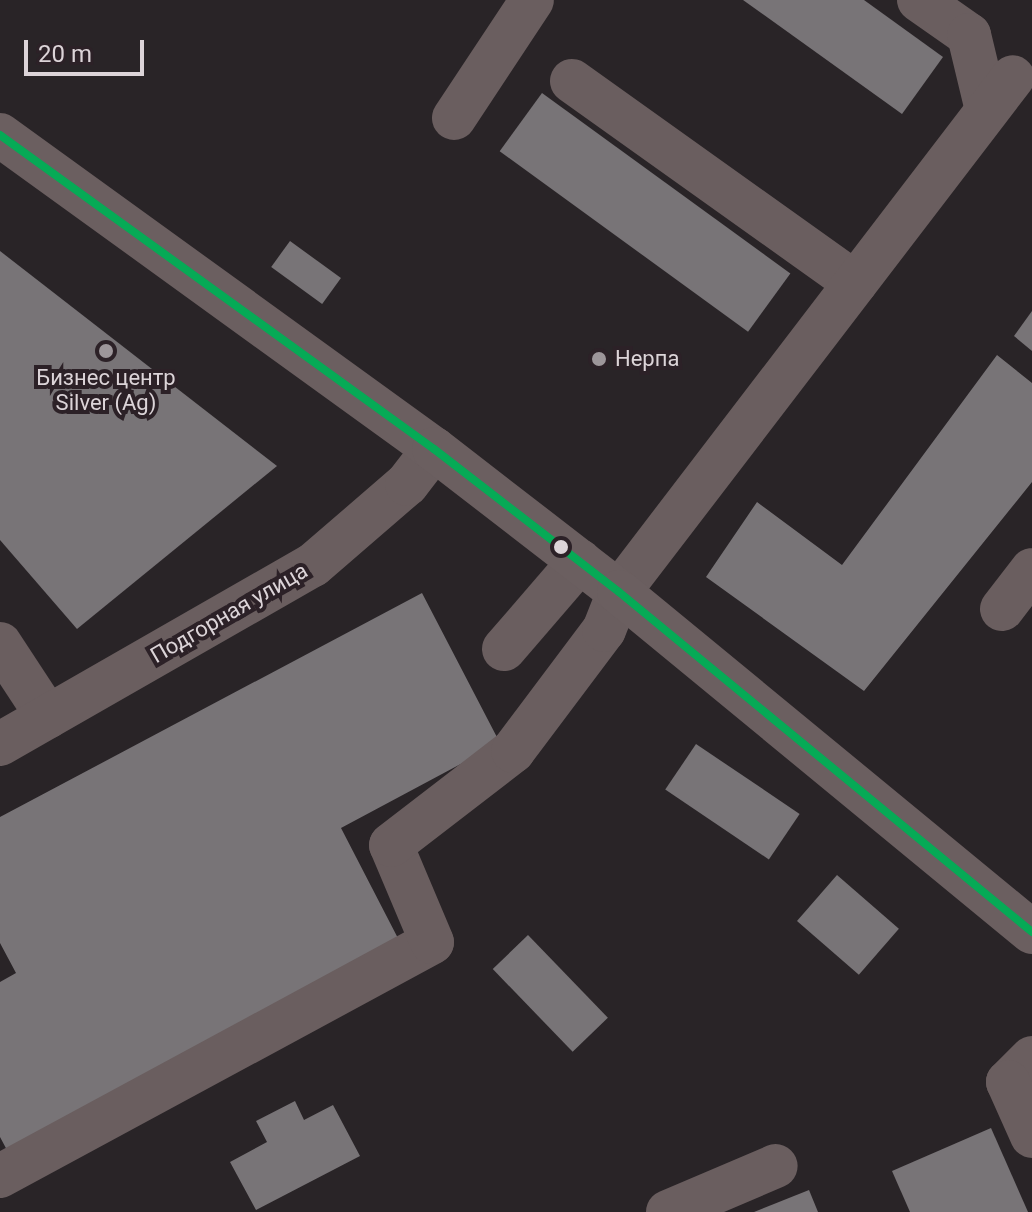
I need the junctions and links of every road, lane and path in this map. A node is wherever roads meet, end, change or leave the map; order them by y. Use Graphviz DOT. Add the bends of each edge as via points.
graph roads {
  1 [pos="532,0"];
  2 [pos="919,0"];
  3 [pos="572,81"];
  4 [pos="454,118"];
  5 [pos="0,135"];
  6 [pos="855,283"];
  7 [pos="434,449"];
  8 [pos="580,561"];
  9 [pos="1032,570"];
  10 [pos="619,592"];
  11 [pos="1002,609"];
  12 [pos="0,644"];
  13 [pos="504,649"];
  14 [pos="48,717"];
  15 [pos="0,744"];
  16 [pos="1032,932"];
  17 [pos="1032,1058"];
  18 [pos="1032,1136"];
  19 [pos="776,1166"];
  20 [pos="0,1176"];
  21 [pos="668,1212"];
  1 -- 4 [label="street"];
  2 -- 6 [label="street" via="969,35 1000,94"];
  3 -- 6 [label="street"];
  5 -- 7 [label="main road"];
  6 -- 10 [label="street"];
  7 -- 8 [label="main road"];
  7 -- 14 [label="street, Подгорная улица" via="407,484 313,565"];
  8 -- 10 [label="main road"];
  8 -- 13 [label="street"];
  9 -- 11 [label="street"];
  10 -- 16 [label="main road"];
  10 -- 20 [label="street" via="604,630 513,751 391,845 432,942"];
  12 -- 14 [label="street"];
  14 -- 15 [label="street, Подгорная улица"];
  17 -- 18 [label="street" via="1008,1082"];
  19 -- 21 [label="street"];
}
